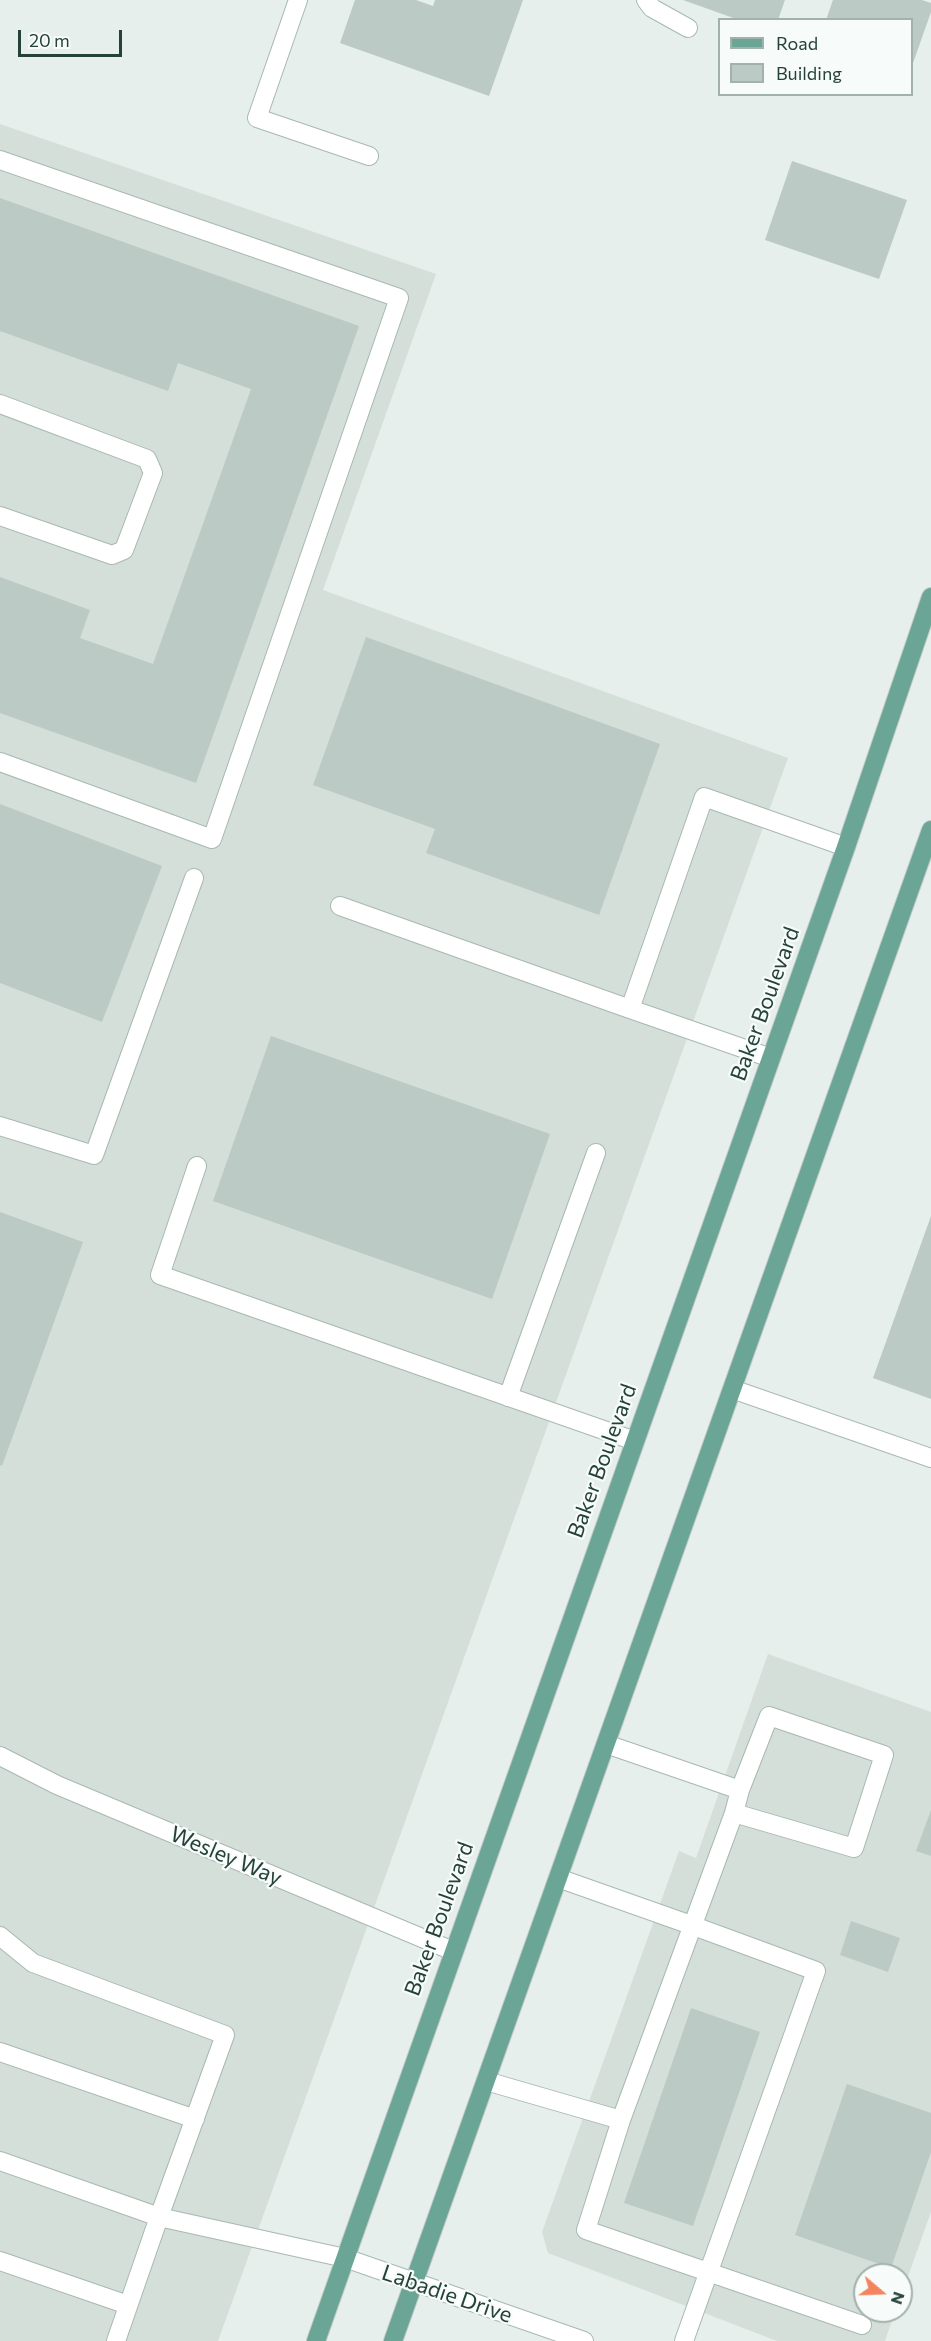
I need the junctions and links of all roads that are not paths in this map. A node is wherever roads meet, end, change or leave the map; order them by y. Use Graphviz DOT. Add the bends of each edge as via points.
graph roads {
  1 [pos="298,0"];
  2 [pos="646,0"];
  3 [pos="688,28"];
  4 [pos="369,156"];
  5 [pos="0,160"];
  6 [pos="0,404"];
  7 [pos="0,516"];
  8 [pos="931,597"];
  9 [pos="0,762"];
  10 [pos="931,830"];
  11 [pos="846,848"];
  12 [pos="194,878"];
  13 [pos="340,906"];
  14 [pos="630,1009"];
  15 [pos="771,1058"];
  16 [pos="0,1126"];
  17 [pos="596,1153"];
  18 [pos="197,1166"];
  19 [pos="732,1389"];
  20 [pos="508,1397"];
  21 [pos="634,1441"];
  22 [pos="931,1458"];
  23 [pos="606,1744"];
  24 [pos="0,1756"];
  25 [pos="740,1790"];
  26 [pos="734,1813"];
  27 [pos="558,1878"];
  28 [pos="691,1924"];
  29 [pos="0,1936"];
  30 [pos="0,1952"];
  31 [pos="453,1952"];
  32 [pos="33,1963"];
  33 [pos="0,2052"];
  34 [pos="486,2081"];
  35 [pos="195,2119"];
  36 [pos="621,2120"];
  37 [pos="0,2161"];
  38 [pos="159,2217"];
  39 [pos="345,2258"];
  40 [pos="0,2260"];
  41 [pos="708,2272"];
  42 [pos="414,2282"];
  43 [pos="128,2305"];
  44 [pos="862,2325"];
  45 [pos="575,2340"];
  46 [pos="116,2341"];
  47 [pos="316,2341"];
  48 [pos="393,2341"];
  49 [pos="684,2341"];
  1 -- 4 [label="street" via="257,118"];
  2 -- 3 [label="street" via="652,8"];
  5 -- 9 [label="street" via="399,298 212,839"];
  6 -- 7 [label="street" via="147,459 153,473 124,549 112,555"];
  8 -- 11 [label="main road, Baker Boulevard"];
  10 -- 19 [label="main road"];
  11 -- 14 [label="street" via="704,797"];
  11 -- 15 [label="main road, Baker Boulevard"];
  12 -- 16 [label="street" via="94,1155"];
  13 -- 14 [label="street"];
  14 -- 15 [label="street"];
  15 -- 21 [label="main road, Baker Boulevard"];
  17 -- 20 [label="street"];
  18 -- 20 [label="street" via="160,1275"];
  19 -- 22 [label="street"];
  19 -- 23 [label="main road"];
  20 -- 21 [label="street"];
  21 -- 31 [label="main road, Baker Boulevard"];
  23 -- 25 [label="street"];
  23 -- 27 [label="main road"];
  24 -- 31 [label="street, Wesley Way" via="57,1785"];
  25 -- 26 [label="street"];
  25 -- 26 [label="street" via="769,1716 884,1755 854,1848"];
  26 -- 28 [label="street"];
  27 -- 28 [label="street"];
  27 -- 34 [label="main road"];
  28 -- 36 [label="street"];
  28 -- 41 [label="street" via="816,1971"];
  29 -- 32 [label="street"];
  30 -- 32 [label="street"];
  31 -- 39 [label="main road, Baker Boulevard"];
  32 -- 35 [label="street" via="225,2035"];
  33 -- 35 [label="street"];
  34 -- 36 [label="street"];
  34 -- 42 [label="main road"];
  35 -- 38 [label="street"];
  36 -- 41 [label="street" via="586,2230"];
  37 -- 38 [label="street, Labadie Drive"];
  38 -- 39 [label="street, Labadie Drive"];
  38 -- 43 [label="street"];
  39 -- 42 [label="street, Labadie Drive"];
  39 -- 47 [label="main road, Baker Boulevard"];
  40 -- 43 [label="street"];
  41 -- 44 [label="street"];
  41 -- 49 [label="street"];
  42 -- 45 [label="street, Labadie Drive"];
  42 -- 48 [label="main road"];
  43 -- 46 [label="street"];
}
